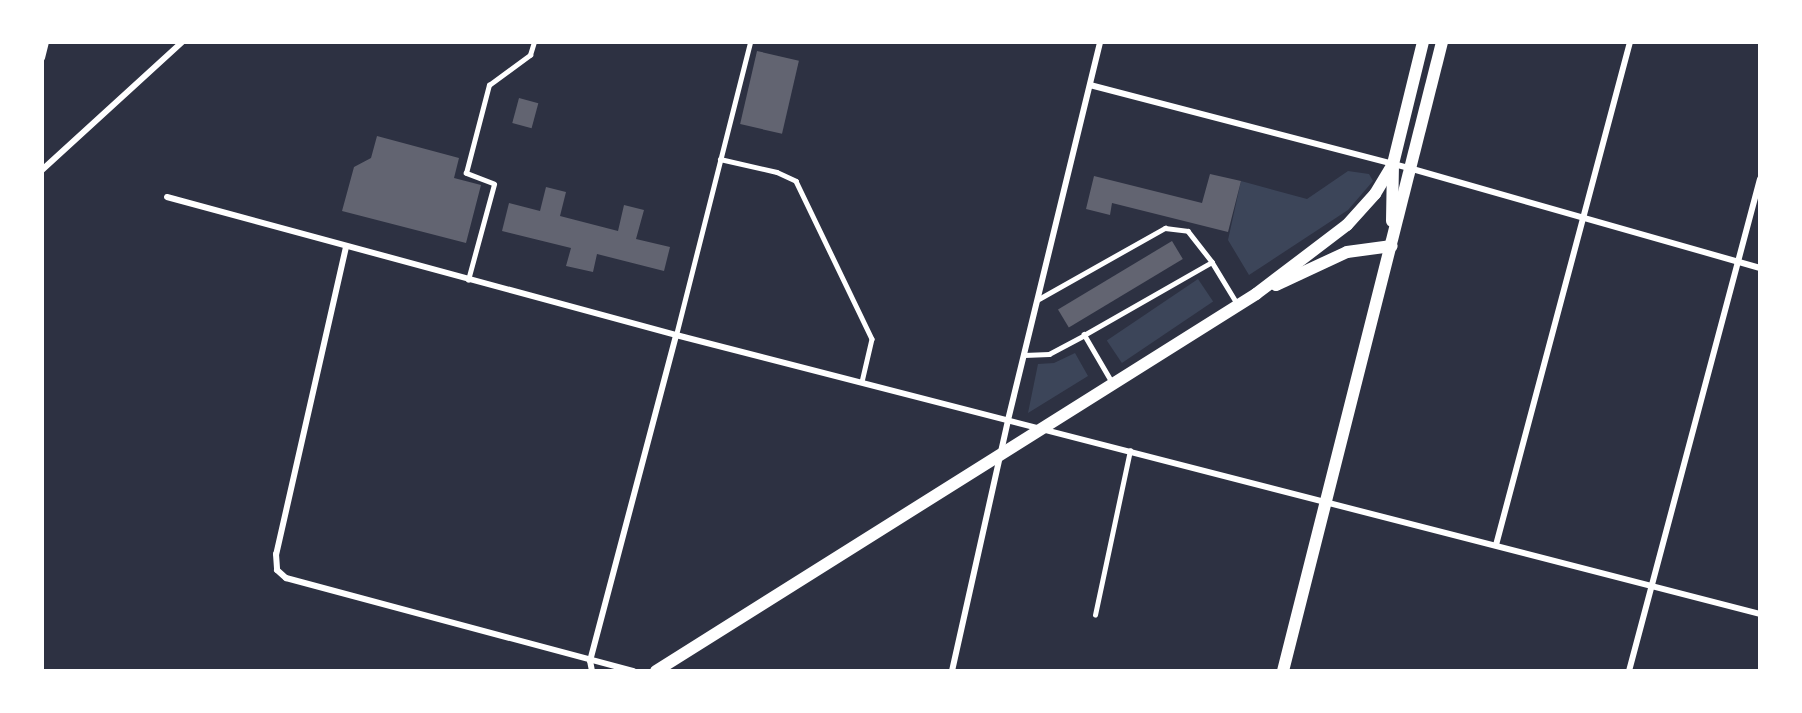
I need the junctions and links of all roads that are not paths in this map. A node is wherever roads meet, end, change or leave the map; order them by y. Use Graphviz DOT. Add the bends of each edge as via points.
graph roads {
  1 [pos="46,42"];
  2 [pos="182,42"];
  3 [pos="534,42"];
  4 [pos="750,42"];
  5 [pos="1100,42"];
  6 [pos="1424,42"];
  7 [pos="1442,42"];
  8 [pos="1630,42"];
  9 [pos="42,58"];
  10 [pos="1090,85"];
  11 [pos="42,159"];
  12 [pos="720,159"];
  13 [pos="52,161"];
  14 [pos="1393,164"];
  15 [pos="1409,168"];
  16 [pos="42,170"];
  17 [pos="1760,179"];
  18 [pos="167,197"];
  19 [pos="1584,218"];
  20 [pos="1392,246"];
  21 [pos="346,247"];
  22 [pos="1212,261"];
  23 [pos="1739,262"];
  24 [pos="1760,268"];
  25 [pos="468,280"];
  26 [pos="1256,294"];
  27 [pos="1037,300"];
  28 [pos="1238,305"];
  29 [pos="676,335"];
  30 [pos="1084,335"];
  31 [pos="1024,355"];
  32 [pos="862,382"];
  33 [pos="1112,384"];
  34 [pos="1008,420"];
  35 [pos="1042,428"];
  36 [pos="1130,451"];
  37 [pos="1000,455"];
  38 [pos="1327,502"];
  39 [pos="1496,545"];
  40 [pos="1650,586"];
  41 [pos="1760,614"];
  42 [pos="1095,615"];
  43 [pos="590,661"];
  44 [pos="592,671"];
  45 [pos="634,671"];
  46 [pos="656,671"];
  47 [pos="952,671"];
  48 [pos="1283,671"];
  49 [pos="1629,671"];
  1 -- 9 [label="street"];
  2 -- 13 [label="street"];
  3 -- 25 [label="lane" via="530,55 489,86 466,173 494,184"];
  4 -- 12 [label="lane"];
  5 -- 10 [label="street"];
  6 -- 14 [label="main road"];
  7 -- 15 [label="main road"];
  8 -- 19 [label="street"];
  10 -- 14 [label="street"];
  10 -- 27 [label="street"];
  11 -- 13 [label="street"];
  12 -- 29 [label="lane"];
  12 -- 32 [label="lane" via="777,172 796,182 872,339"];
  13 -- 16 [label="street"];
  14 -- 15 [label="street"];
  14 -- 20 [label="main road"];
  14 -- 26 [label="main road" via="1375,194 1347,225"];
  15 -- 19 [label="street"];
  15 -- 20 [label="main road"];
  17 -- 23 [label="street"];
  18 -- 21 [label="street"];
  19 -- 23 [label="street"];
  19 -- 39 [label="street"];
  20 -- 26 [label="main road" via="1347,252"];
  20 -- 38 [label="main road"];
  21 -- 25 [label="street"];
  21 -- 43 [label="street" via="276,554 277,570 286,578"];
  22 -- 27 [label="lane" via="1188,231 1165,228"];
  22 -- 28 [label="lane"];
  22 -- 30 [label="lane"];
  23 -- 24 [label="street"];
  23 -- 40 [label="street"];
  25 -- 29 [label="street"];
  26 -- 28 [label="main road"];
  27 -- 31 [label="street"];
  28 -- 33 [label="main road"];
  29 -- 32 [label="street"];
  29 -- 43 [label="street"];
  30 -- 31 [label="lane" via="1049,354"];
  30 -- 33 [label="lane"];
  31 -- 34 [label="street"];
  32 -- 34 [label="street"];
  33 -- 35 [label="main road"];
  34 -- 35 [label="street"];
  34 -- 37 [label="street"];
  35 -- 36 [label="street"];
  35 -- 37 [label="main road"];
  36 -- 38 [label="street"];
  36 -- 42 [label="lane"];
  37 -- 46 [label="main road"];
  37 -- 47 [label="street"];
  38 -- 39 [label="street"];
  38 -- 48 [label="main road"];
  39 -- 40 [label="street"];
  40 -- 41 [label="street"];
  40 -- 49 [label="street"];
  43 -- 44 [label="street"];
  43 -- 45 [label="street"];
}
